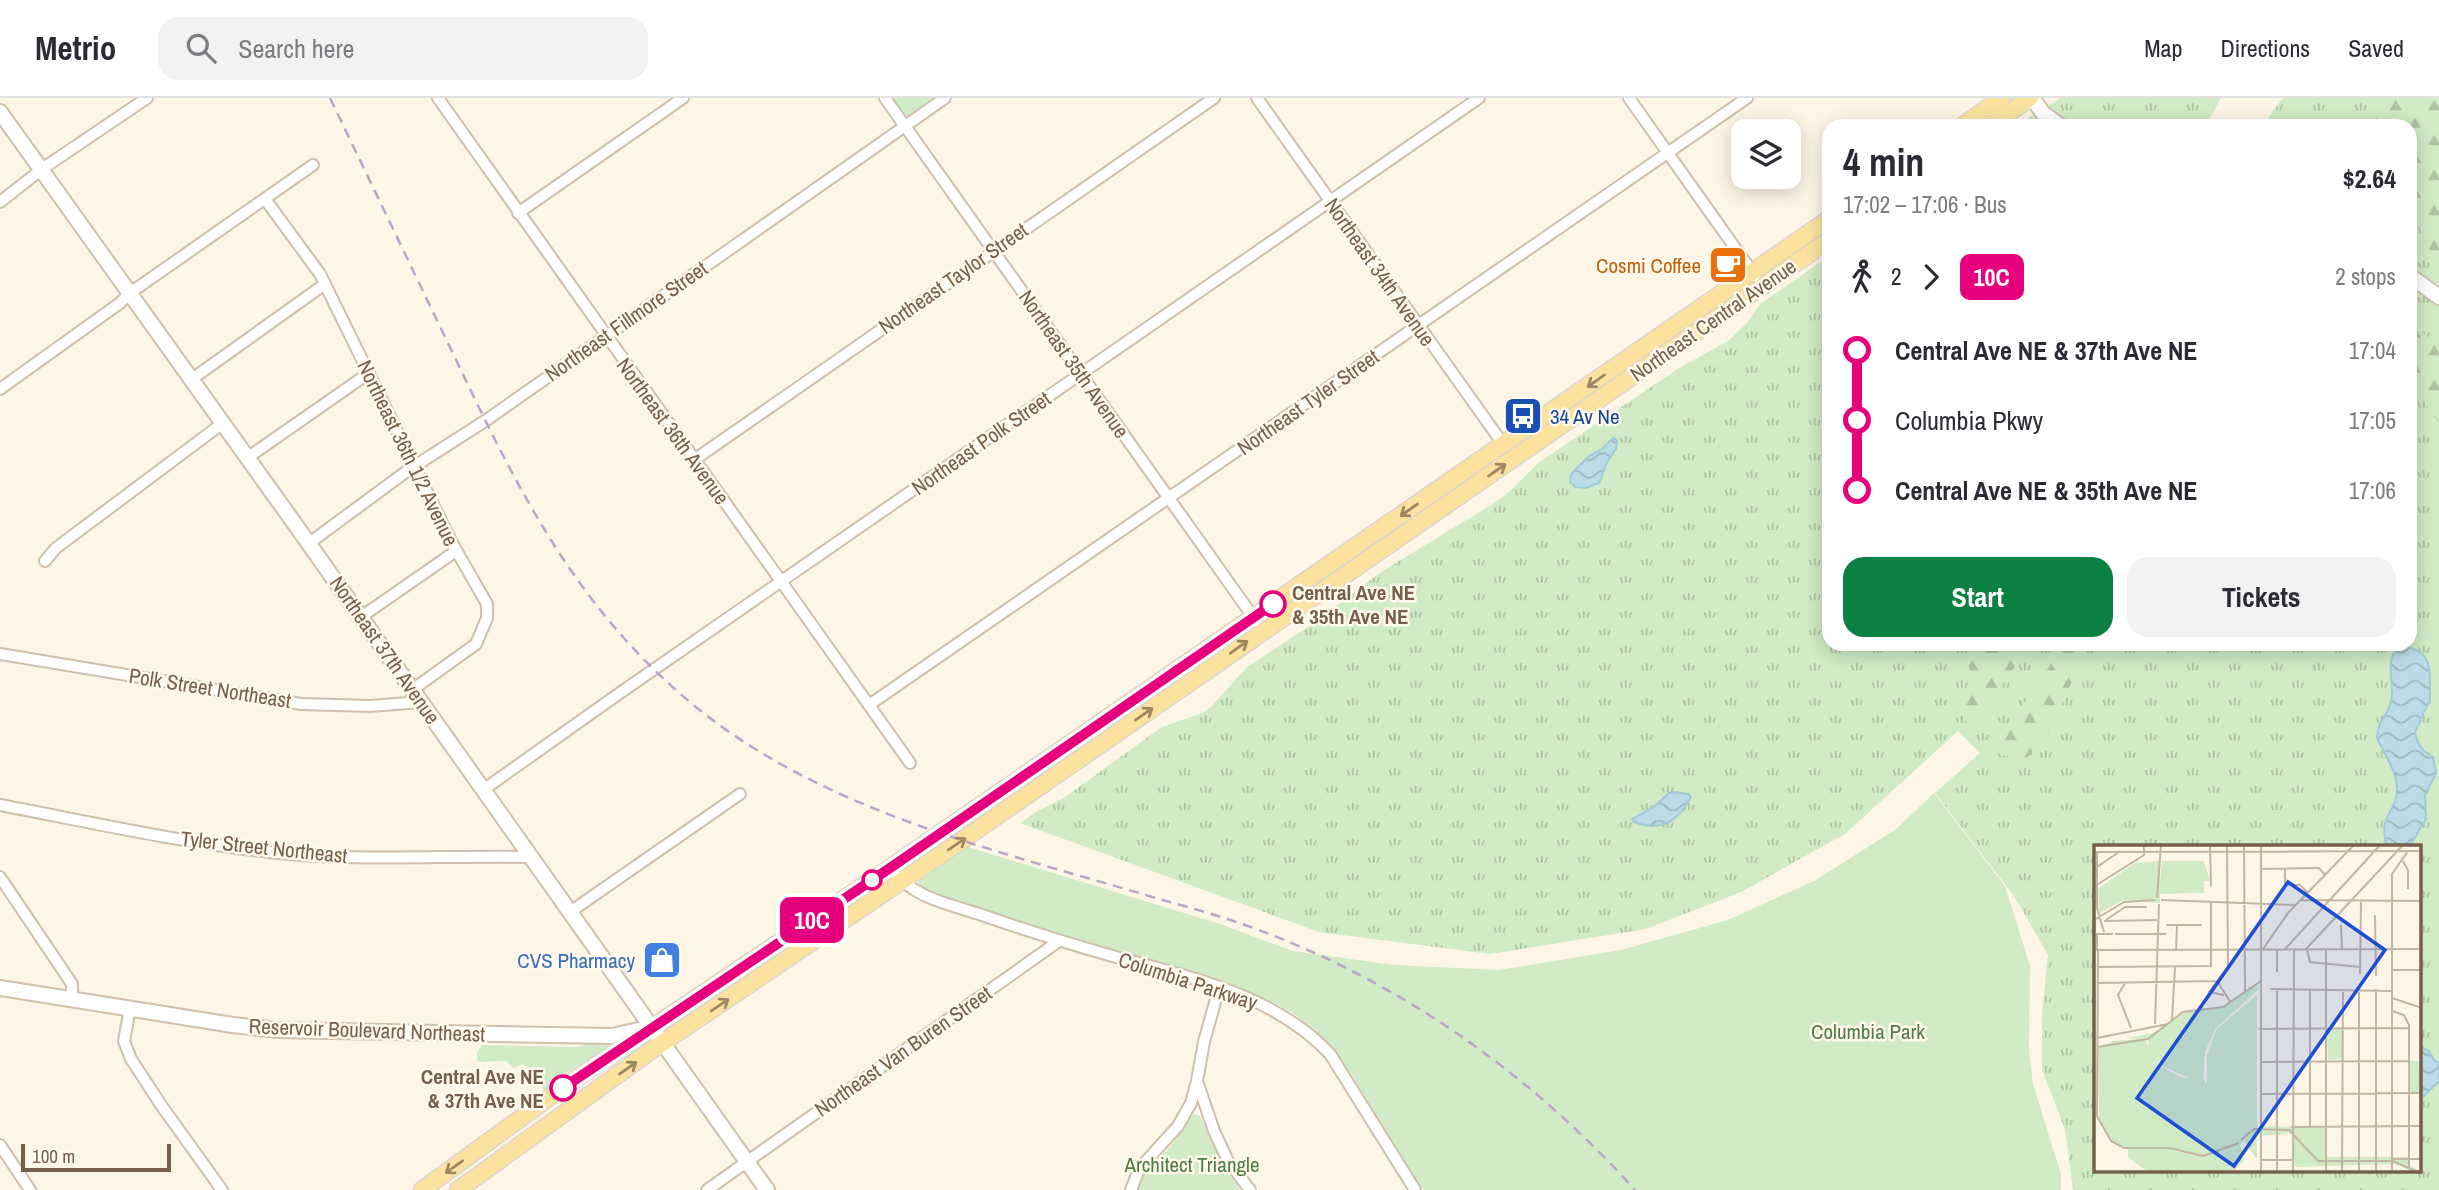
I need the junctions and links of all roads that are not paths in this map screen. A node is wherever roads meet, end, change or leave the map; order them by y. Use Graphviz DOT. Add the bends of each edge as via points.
graph roads {
  1 [pos="147,98"];
  2 [pos="438,98"];
  3 [pos="683,98"];
  4 [pos="885,98"];
  5 [pos="945,98"];
  6 [pos="1214,98"];
  7 [pos="1257,98"];
  8 [pos="1479,98"];
  9 [pos="1629,98"];
  10 [pos="1747,98"];
  11 [pos="2018,100"];
  12 [pos="0,112"];
  13 [pos="1977,119"];
  14 [pos="1998,119"];
  15 [pos="2036,119"];
  16 [pos="2051,119"];
  17 [pos="905,126"];
  18 [pos="1668,153"];
  19 [pos="313,165"];
  20 [pos="43,169"];
  21 [pos="265,199"];
  22 [pos="0,202"];
  23 [pos="1331,202"];
  24 [pos="518,214"];
  25 [pos="1822,224"];
  26 [pos="1822,245"];
  27 [pos="993,251"];
  28 [pos="1752,272"];
  29 [pos="2417,281"];
  30 [pos="325,284"];
  31 [pos="1762,286"];
  32 [pos="130,293"];
  33 [pos="2439,297"];
  34 [pos="1418,326"];
  35 [pos="605,335"];
  36 [pos="369,373"];
  37 [pos="1081,374"];
  38 [pos="192,379"];
  39 [pos="0,389"];
  40 [pos="223,424"];
  41 [pos="1503,444"];
  42 [pos="247,458"];
  43 [pos="694,460"];
  44 [pos="415,466"];
  45 [pos="1170,498"];
  46 [pos="308,544"];
  47 [pos="456,551"];
  48 [pos="45,561"];
  49 [pos="782,581"];
  50 [pos="361,617"];
  51 [pos="1259,624"];
  52 [pos="0,654"];
  53 [pos="416,696"];
  54 [pos="869,705"];
  55 [pos="910,763"];
  56 [pos="483,790"];
  57 [pos="740,794"];
  58 [pos="0,805"];
  59 [pos="531,857"];
  60 [pos="890,868"];
  61 [pos="0,877"];
  62 [pos="901,882"];
  63 [pos="570,912"];
  64 [pos="1059,941"];
  65 [pos="0,988"];
  66 [pos="1219,988"];
  67 [pos="72,1000"];
  68 [pos="130,1009"];
  69 [pos="652,1027"];
  70 [pos="664,1043"];
  71 [pos="1197,1081"];
  72 [pos="562,1088"];
  73 [pos="507,1128"];
  74 [pos="0,1145"];
  75 [pos="514,1149"];
  76 [pos="746,1160"];
  77 [pos="462,1187"];
  78 [pos="30,1190"];
  79 [pos="222,1190"];
  80 [pos="422,1190"];
  81 [pos="707,1190"];
  82 [pos="767,1190"];
  83 [pos="1131,1190"];
  84 [pos="1250,1190"];
  85 [pos="1415,1190"];
  1 -- 20 [label="street"];
  2 -- 24 [label="street, Northeast 36th Avenue"];
  3 -- 24 [label="street"];
  4 -- 17 [label="street, Northeast 35th Avenue"];
  5 -- 17 [label="street, Northeast Fillmore Street"];
  6 -- 27 [label="street, Northeast Taylor Street"];
  7 -- 23 [label="street, Northeast 34th Avenue"];
  8 -- 23 [label="street, Northeast Polk Street"];
  9 -- 18 [label="street"];
  10 -- 18 [label="street, Northeast Tyler Street"];
  11 -- 13 [label="main road"];
  11 -- 14 [label="main road"];
  11 -- 15 [label="street"];
  11 -- 16 [label="street"];
  12 -- 20 [label="street, Northeast 37th Avenue"];
  17 -- 27 [label="street, Northeast 35th Avenue"];
  17 -- 35 [label="street, Northeast Fillmore Street"];
  18 -- 28 [label="street"];
  18 -- 34 [label="street, Northeast Tyler Street"];
  19 -- 21 [label="street"];
  20 -- 22 [label="street"];
  20 -- 32 [label="street, Northeast 37th Avenue"];
  21 -- 30 [label="street, Northeast 36th 1/2 Avenue"];
  21 -- 32 [label="street"];
  23 -- 34 [label="street, Northeast 34th Avenue"];
  23 -- 37 [label="street, Northeast Polk Street"];
  24 -- 35 [label="street, Northeast 36th Avenue"];
  25 -- 28 [label="main road, Northeast Central Avenue"];
  26 -- 31 [label="main road, Northeast Central Avenue"];
  27 -- 37 [label="street, Northeast 35th Avenue"];
  27 -- 43 [label="street, Northeast Taylor Street"];
  28 -- 31 [label="street"];
  28 -- 41 [label="main road, Northeast Central Avenue, one-way"];
  29 -- 33 [label="street"];
  30 -- 36 [label="street, Northeast 36th 1/2 Avenue"];
  30 -- 38 [label="street"];
  51 -- 31 [label="main road, Northeast Central Avenue, one-way"];
  32 -- 38 [label="street, Northeast 37th Avenue"];
  32 -- 39 [label="street"];
  34 -- 41 [label="street, Northeast 34th Avenue"];
  34 -- 45 [label="street, Northeast Tyler Street"];
  35 -- 43 [label="street, Northeast 36th Avenue"];
  35 -- 44 [label="street, Northeast Fillmore Street"];
  36 -- 42 [label="street"];
  36 -- 44 [label="street, Northeast 36th 1/2 Avenue"];
  37 -- 45 [label="street, Northeast 35th Avenue"];
  37 -- 49 [label="street, Northeast Polk Street"];
  38 -- 40 [label="street, Northeast 37th Avenue"];
  40 -- 42 [label="street, Northeast 37th Avenue"];
  40 -- 48 [label="street" via="56,548"];
  41 -- 51 [label="main road, Northeast Central Avenue, one-way"];
  42 -- 46 [label="street, Northeast 37th Avenue"];
  43 -- 49 [label="street, Northeast 36th Avenue"];
  44 -- 46 [label="street, Northeast Fillmore Street"];
  44 -- 47 [label="street, Northeast 36th 1/2 Avenue"];
  45 -- 51 [label="street, Northeast 35th Avenue"];
  45 -- 54 [label="street, Northeast Tyler Street"];
  46 -- 50 [label="street, Northeast 37th Avenue"];
  47 -- 50 [label="street"];
  47 -- 53 [label="street, Northeast 36th 1/2 Avenue" via="482,592 487,618 476,644"];
  49 -- 54 [label="street, Northeast 36th Avenue"];
  49 -- 56 [label="street, Northeast Polk Street"];
  50 -- 53 [label="street, Northeast 37th Avenue"];
  51 -- 60 [label="main road, Northeast Central Avenue"];
  62 -- 51 [label="main road, Northeast Central Avenue, one-way"];
  52 -- 53 [label="street, Polk Street Northeast" via="301,704 405,705"];
  53 -- 56 [label="street, Northeast 37th Avenue"];
  54 -- 55 [label="street, Northeast 36th Avenue"];
  56 -- 59 [label="street, Northeast 37th Avenue"];
  57 -- 63 [label="street"];
  58 -- 59 [label="street, Tyler Street Northeast" via="271,852"];
  59 -- 63 [label="street, Northeast 37th Avenue"];
  60 -- 62 [label="street, Columbia Parkway"];
  60 -- 69 [label="main road, Northeast Central Avenue"];
  61 -- 67 [label="street" via="72,985"];
  62 -- 64 [label="street, Columbia Parkway" via="921,896"];
  70 -- 62 [label="main road, Northeast Central Avenue, one-way"];
  63 -- 69 [label="street, Northeast 37th Avenue"];
  64 -- 66 [label="street, Columbia Parkway"];
  64 -- 76 [label="street, Northeast Van Buren Street"];
  65 -- 67 [label="street, Reservoir Boulevard Northeast"];
  66 -- 71 [label="street"];
  66 -- 85 [label="street, Columbia Parkway" via="1262,1003 1312,1035 1347,1079"];
  67 -- 68 [label="street, Reservoir Boulevard Northeast"];
  68 -- 69 [label="street, Reservoir Boulevard Northeast" via="277,1030 612,1036"];
  68 -- 79 [label="street" via="124,1041 131,1059"];
  69 -- 70 [label="street, Northeast 37th Avenue"];
  69 -- 72 [label="main road, Northeast Central Avenue"];
  75 -- 70 [label="main road, Northeast Central Avenue, one-way"];
  70 -- 76 [label="street, Northeast 37th Avenue"];
  71 -- 83 [label="street" via="1178,1126 1139,1169"];
  71 -- 84 [label="street" via="1228,1161"];
  72 -- 73 [label="main road, Northeast Central Avenue"];
  72 -- 75 [label="main road" via="546,1112 521,1133"];
  73 -- 77 [label="main road" via="507,1142"];
  73 -- 80 [label="main road, Northeast Central Avenue, one-way"];
  74 -- 78 [label="street"];
  75 -- 77 [label="main road, Northeast Central Avenue"];
  76 -- 81 [label="street, Northeast Van Buren Street"];
  76 -- 82 [label="street, Northeast 37th Avenue"];
}
